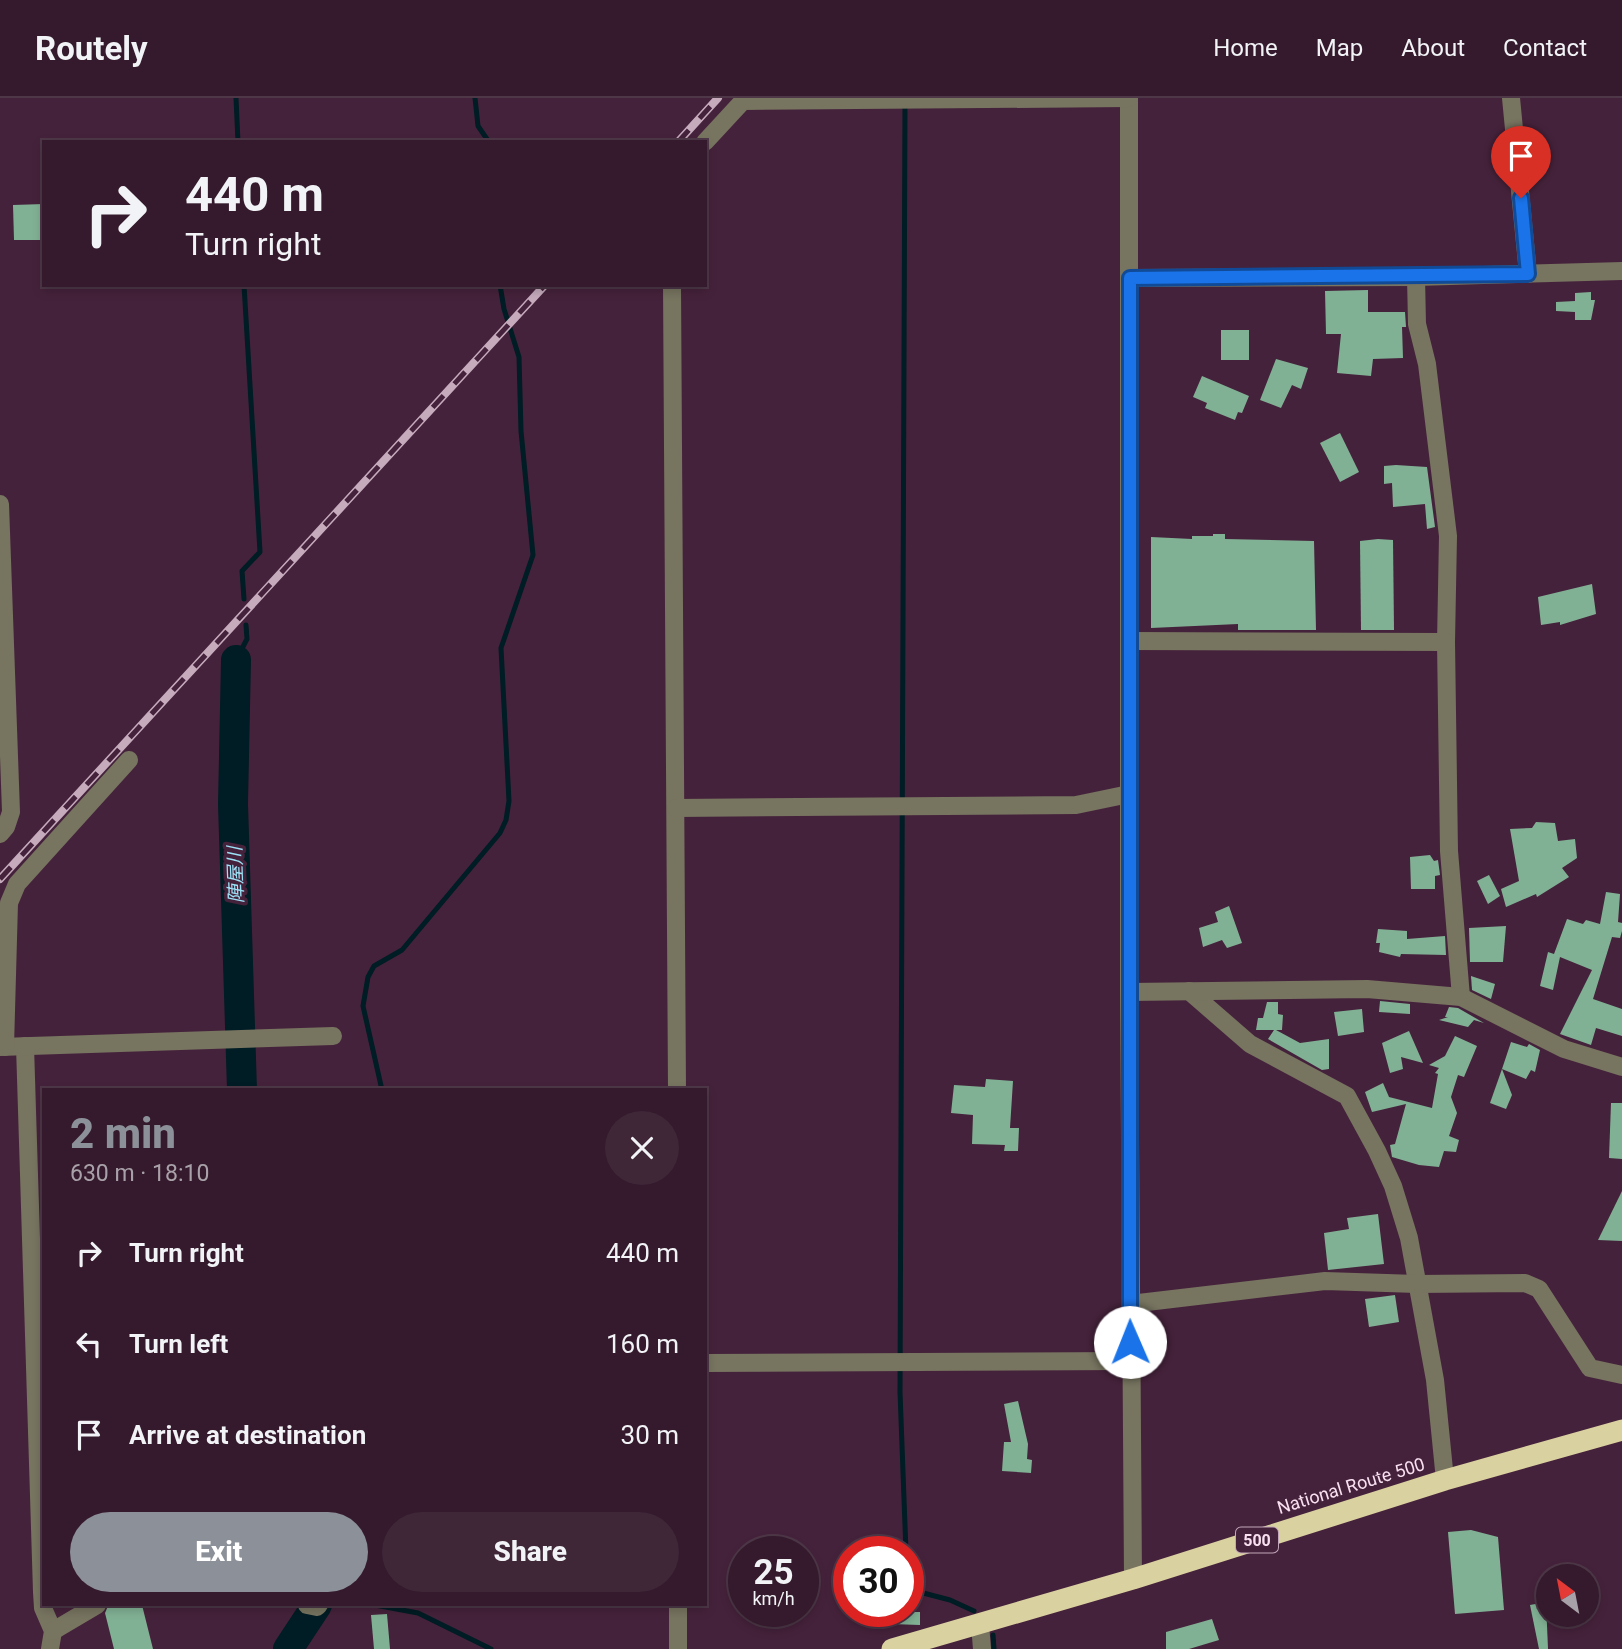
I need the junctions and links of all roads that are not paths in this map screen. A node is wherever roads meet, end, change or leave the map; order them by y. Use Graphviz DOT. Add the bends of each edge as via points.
graph roads {
  1 [pos="1129,98"];
  2 [pos="1511,98"];
  3 [pos="707,140"];
  4 [pos="1622,271"];
  5 [pos="1528,274"];
  6 [pos="1416,277"];
  7 [pos="1130,278"];
  8 [pos="672,287"];
  9 [pos="0,506"];
  10 [pos="1129,641"];
  11 [pos="1446,642"];
  12 [pos="130,760"];
  13 [pos="1129,794"];
  14 [pos="676,808"];
  15 [pos="0,834"];
  16 [pos="1189,991"];
  17 [pos="1129,992"];
  18 [pos="1461,996"];
  19 [pos="333,1037"];
  20 [pos="25,1046"];
  21 [pos="3,1047"];
  22 [pos="1622,1067"];
  23 [pos="677,1088"];
  24 [pos="1417,1284"];
  25 [pos="1130,1304"];
  26 [pos="1130,1361"];
  27 [pos="707,1363"];
  28 [pos="1622,1375"];
  29 [pos="1622,1430"];
  30 [pos="1445,1480"];
  31 [pos="42,1577"];
  32 [pos="1133,1579"];
  33 [pos="43,1606"];
  34 [pos="96,1606"];
  35 [pos="678,1606"];
  36 [pos="980,1624"];
  37 [pos="52,1640"];
  38 [pos="678,1649"];
  39 [pos="892,1649"];
  40 [pos="982,1649"];
  1 -- 3 [label="street" via="743,101"];
  1 -- 7 [label="street"];
  2 -- 5 [label="street"];
  4 -- 5 [label="street"];
  5 -- 6 [label="street"];
  6 -- 7 [label="street"];
  6 -- 11 [label="street" via="1417,324 1427,363 1448,536"];
  7 -- 10 [label="street"];
  8 -- 14 [label="street"];
  9 -- 15 [label="street" via="11,812"];
  10 -- 11 [label="street"];
  10 -- 13 [label="street"];
  11 -- 18 [label="street" via="1449,851"];
  12 -- 21 [label="street" via="12,893"];
  13 -- 14 [label="street" via="1076,805"];
  13 -- 17 [label="street"];
  14 -- 23 [label="street"];
  16 -- 17 [label="street"];
  16 -- 18 [label="street" via="1367,989"];
  16 -- 24 [label="street" via="1250,1044 1347,1096 1393,1186"];
  17 -- 25 [label="street"];
  18 -- 22 [label="street" via="1564,1049"];
  19 -- 20 [label="street"];
  20 -- 21 [label="street"];
  20 -- 31 [label="street"];
  24 -- 25 [label="street" via="1325,1280"];
  24 -- 28 [label="street" via="1525,1283 1539,1289 1590,1368"];
  24 -- 30 [label="street" via="1435,1380"];
  25 -- 26 [label="street"];
  26 -- 27 [label="street"];
  26 -- 32 [label="street"];
  29 -- 30 [label="highway, National Route 500 / 500"];
  30 -- 32 [label="highway, National Route 500 / 500"];
  32 -- 36 [label="highway, National Route 500 / 500"];
  33 -- 37 [label="street"];
  34 -- 37 [label="street"];
  35 -- 38 [label="street"];
  36 -- 39 [label="highway, National Route 500 / 500"];
  36 -- 40 [label="street"];
}
